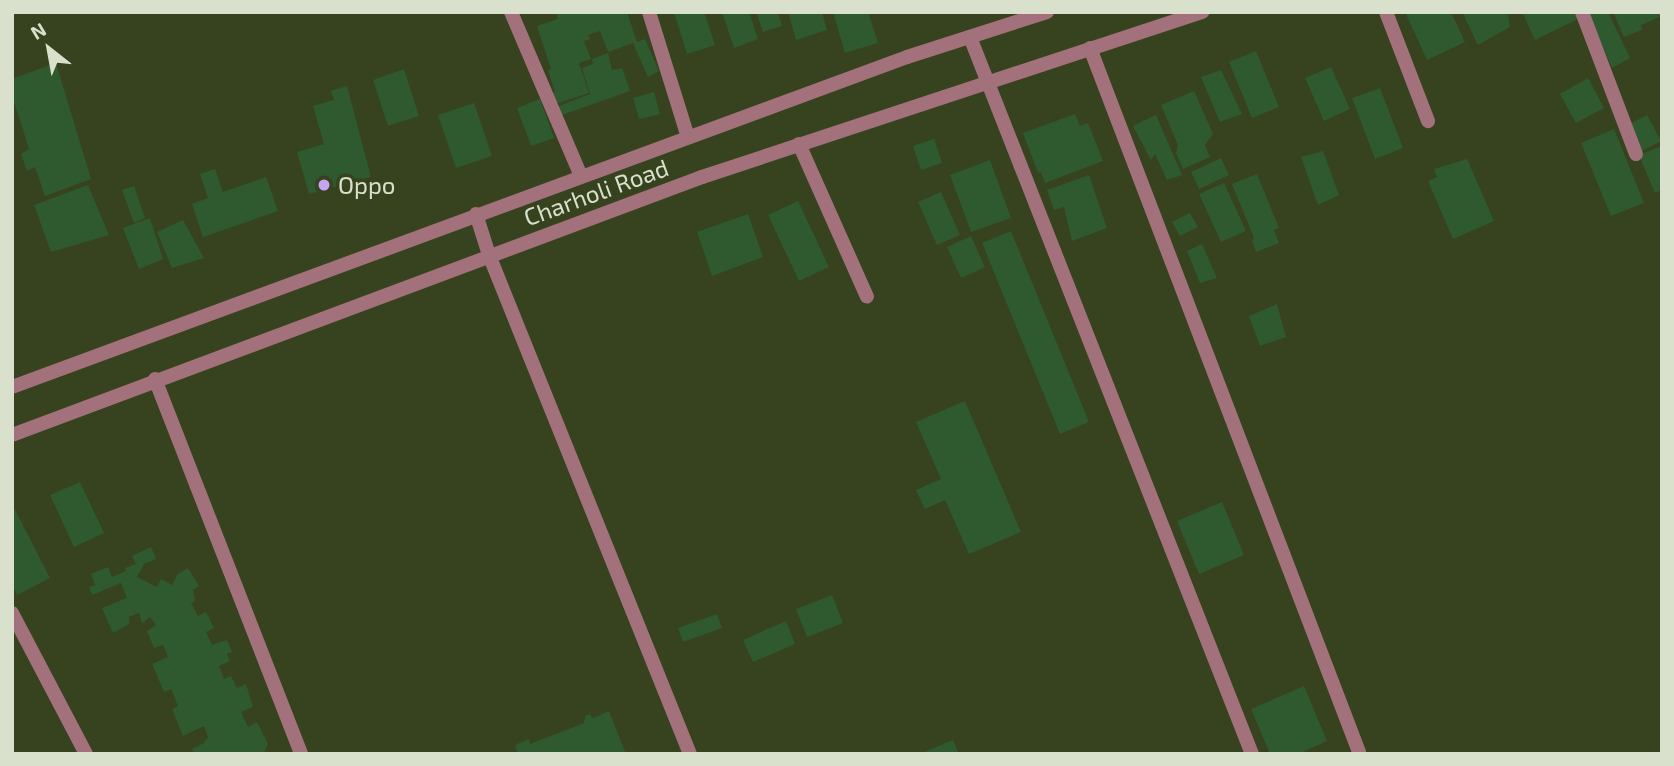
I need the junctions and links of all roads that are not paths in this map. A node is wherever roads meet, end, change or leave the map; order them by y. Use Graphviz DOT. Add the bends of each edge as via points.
graph roads {
  1 [pos="511,12"];
  2 [pos="649,12"];
  3 [pos="1047,12"];
  4 [pos="1202,12"];
  5 [pos="1386,12"];
  6 [pos="1583,12"];
  7 [pos="970,37"];
  8 [pos="1090,48"];
  9 [pos="987,82"];
  10 [pos="1428,121"];
  11 [pos="688,137"];
  12 [pos="799,144"];
  13 [pos="1636,154"];
  14 [pos="581,176"];
  15 [pos="476,214"];
  16 [pos="489,255"];
  17 [pos="867,297"];
  18 [pos="155,379"];
  19 [pos="12,387"];
  20 [pos="12,435"];
  21 [pos="12,613"];
  22 [pos="1359,752"];
  23 [pos="86,754"];
  24 [pos="300,754"];
  25 [pos="690,754"];
  26 [pos="1252,754"];
  1 -- 14 [label="street"];
  2 -- 11 [label="street"];
  3 -- 7 [label="street, Charholi Road"];
  4 -- 8 [label="street, Charholi Road"];
  5 -- 10 [label="street"];
  6 -- 13 [label="street"];
  7 -- 9 [label="street"];
  7 -- 11 [label="street, Charholi Road"];
  8 -- 9 [label="street, Charholi Road"];
  8 -- 22 [label="street"];
  9 -- 12 [label="street, Charholi Road"];
  9 -- 26 [label="street"];
  11 -- 14 [label="street, Charholi Road"];
  12 -- 16 [label="street, Charholi Road"];
  12 -- 17 [label="street"];
  14 -- 15 [label="street, Charholi Road"];
  15 -- 16 [label="street"];
  15 -- 19 [label="street, Charholi Road"];
  16 -- 18 [label="street, Charholi Road"];
  16 -- 25 [label="street"];
  18 -- 20 [label="street, Charholi Road"];
  18 -- 24 [label="street"];
  21 -- 23 [label="street"];
}
